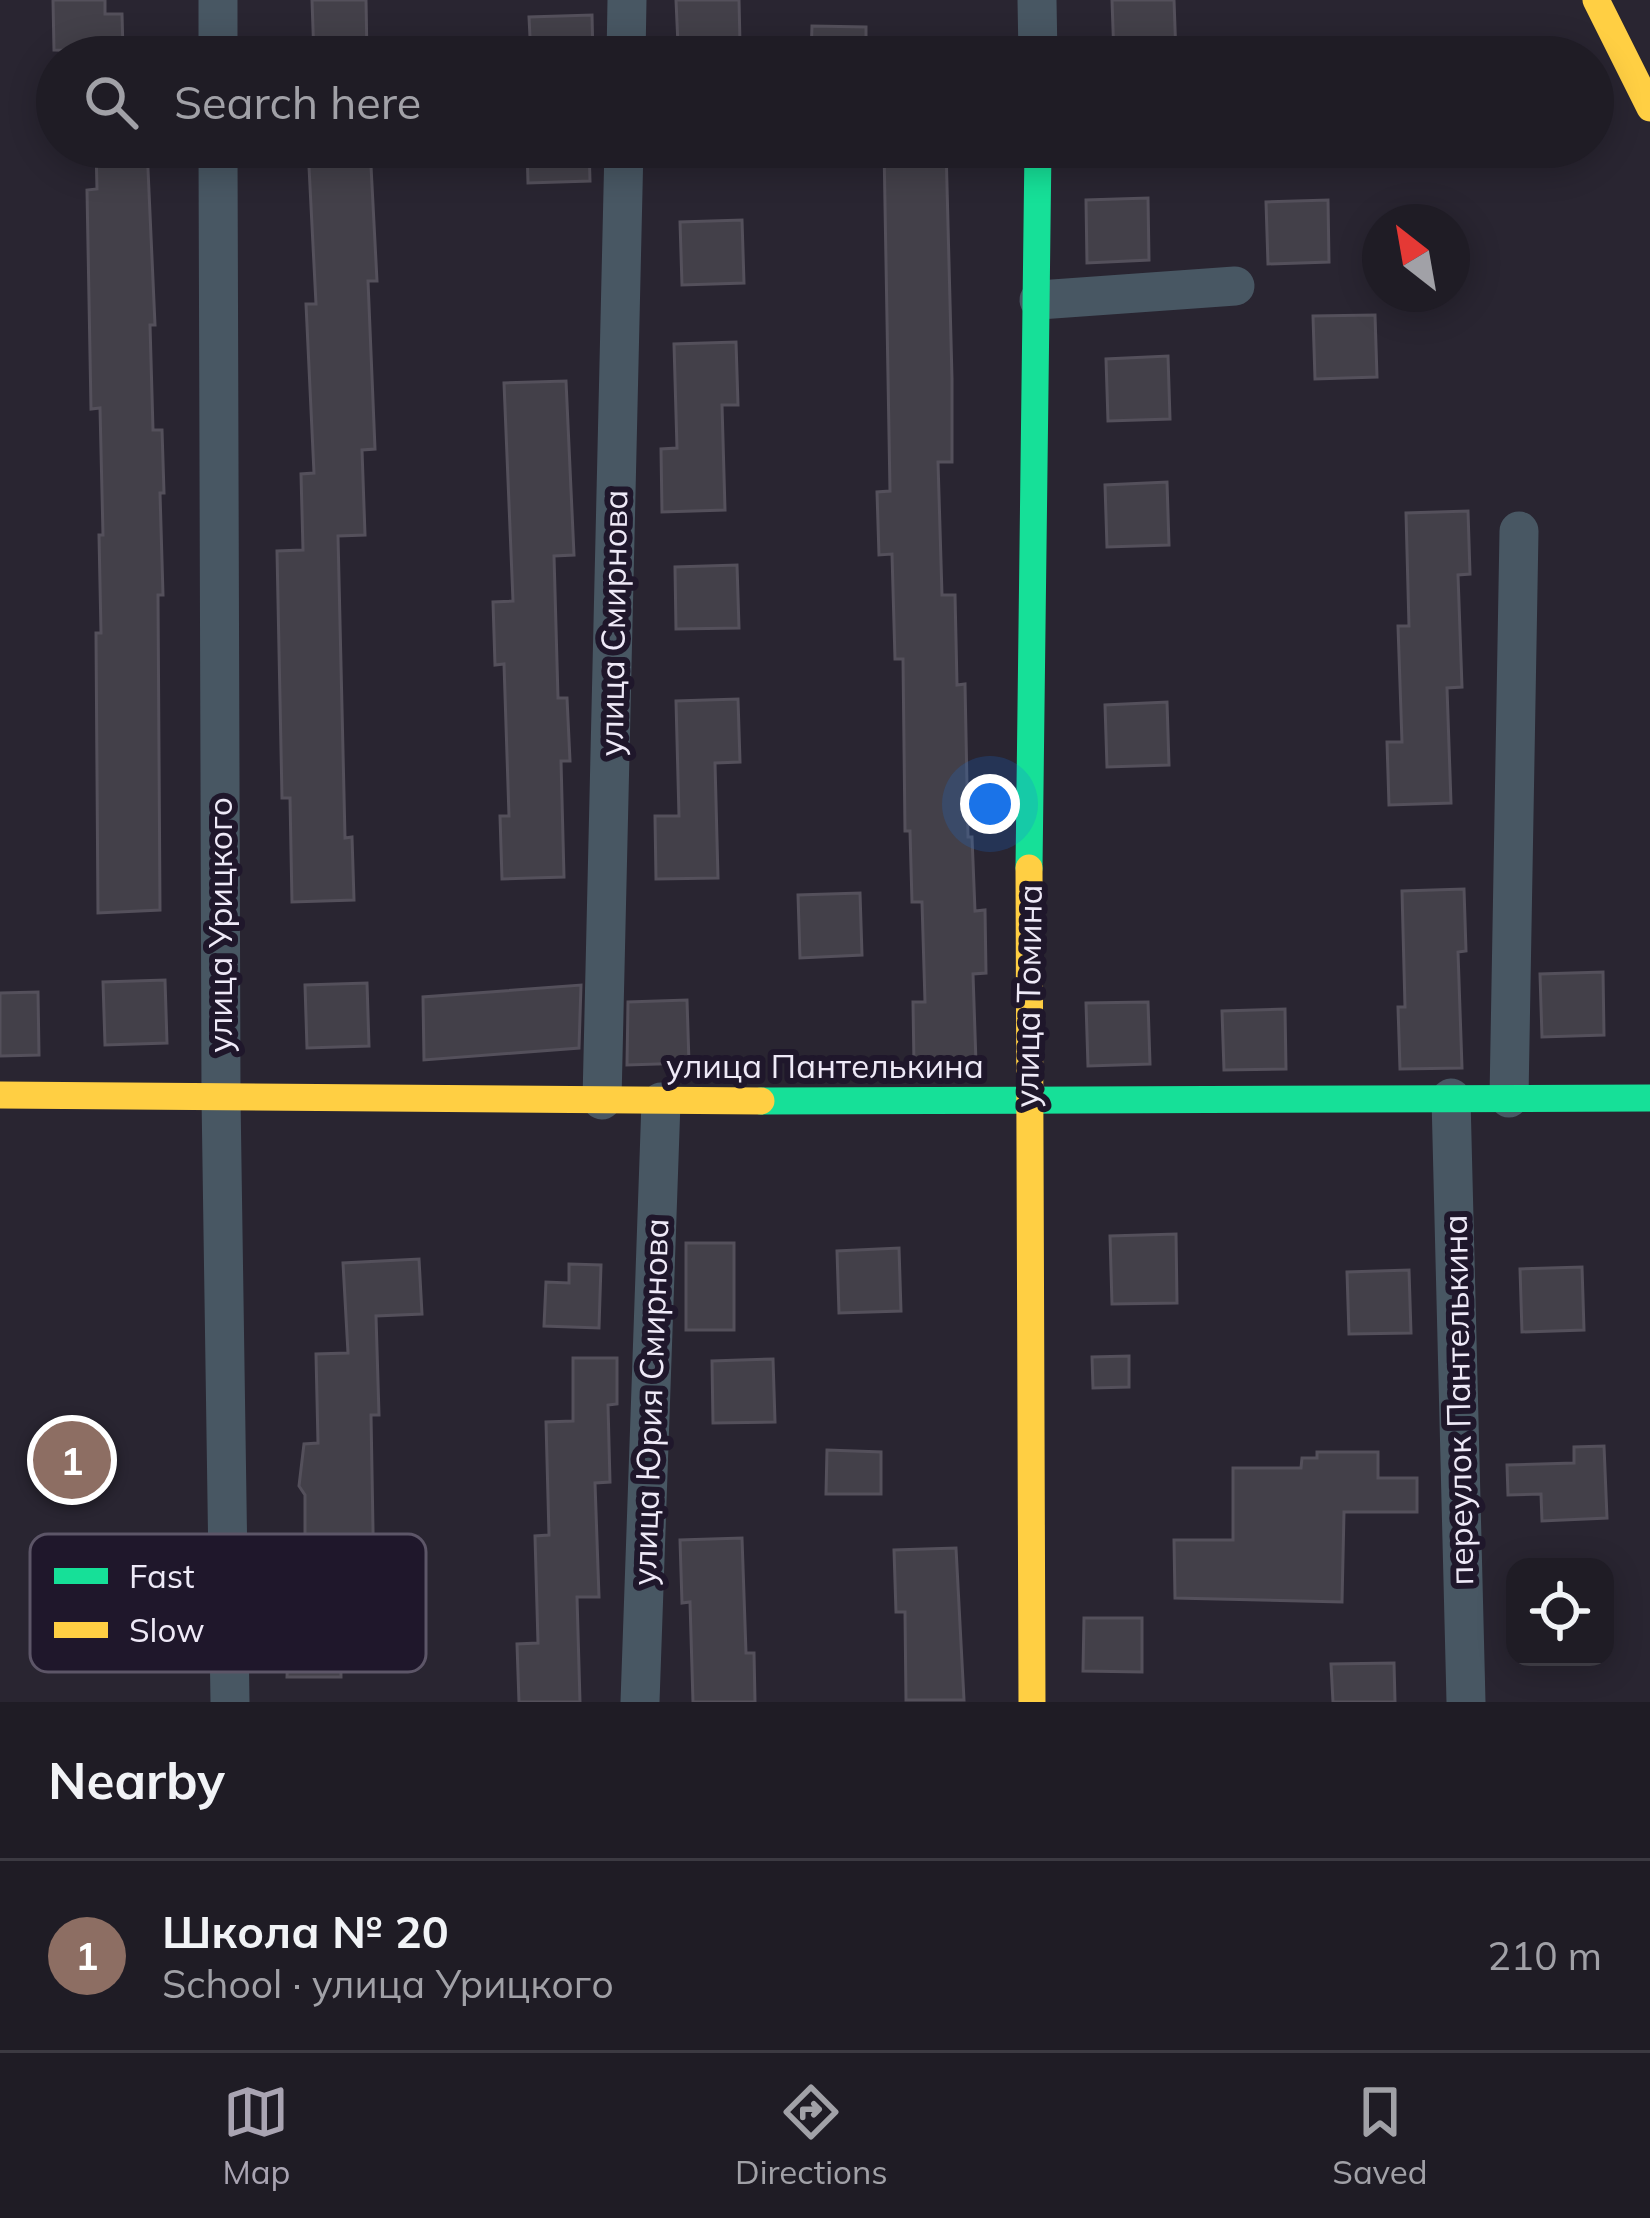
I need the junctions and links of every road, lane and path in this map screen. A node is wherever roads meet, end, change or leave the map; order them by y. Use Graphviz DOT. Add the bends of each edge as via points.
graph roads {
  1 [pos="218,0"];
  2 [pos="627,0"];
  3 [pos="1037,0"];
  4 [pos="1596,0"];
  5 [pos="218,36"];
  6 [pos="626,36"];
  7 [pos="1038,36"];
  8 [pos="1650,108"];
  9 [pos="218,168"];
  10 [pos="624,168"];
  11 [pos="1038,168"];
  12 [pos="1234,286"];
  13 [pos="1039,300"];
  14 [pos="1519,531"];
  15 [pos="0,1095"];
  16 [pos="221,1097"];
  17 [pos="1450,1098"];
  18 [pos="1510,1098"];
  19 [pos="1650,1098"];
  20 [pos="602,1100"];
  21 [pos="661,1102"];
  22 [pos="1026,1103"];
  23 [pos="228,1534"];
  24 [pos="230,1672"];
  25 [pos="230,1702"];
  26 [pos="640,1702"];
  27 [pos="1032,1702"];
  28 [pos="1466,1702"];
  1 -- 5 [label="street"];
  2 -- 6 [label="street"];
  3 -- 7 [label="street"];
  4 -- 8 [label="main road"];
  9 -- 16 [label="street, улица Урицкого"];
  10 -- 20 [label="street, улица Смирнова"];
  11 -- 13 [label="main road, улица Томина"];
  12 -- 13 [label="street"];
  13 -- 22 [label="main road, улица Томина"];
  14 -- 18 [label="street"];
  15 -- 16 [label="main road, улица Пантелькина"];
  16 -- 20 [label="main road, улица Пантелькина"];
  16 -- 23 [label="street, улица Урицкого"];
  17 -- 18 [label="main road, улица Пантелькина"];
  17 -- 22 [label="main road, улица Пантелькина"];
  17 -- 28 [label="street, переулок Пантелькина"];
  18 -- 19 [label="main road, улица Пантелькина"];
  20 -- 21 [label="main road, улица Пантелькина"];
  21 -- 22 [label="main road, улица Пантелькина"];
  21 -- 26 [label="street, улица Юрия Смирнова"];
  22 -- 27 [label="main road, улица Томина"];
  24 -- 25 [label="street, улица Урицкого"];
}
